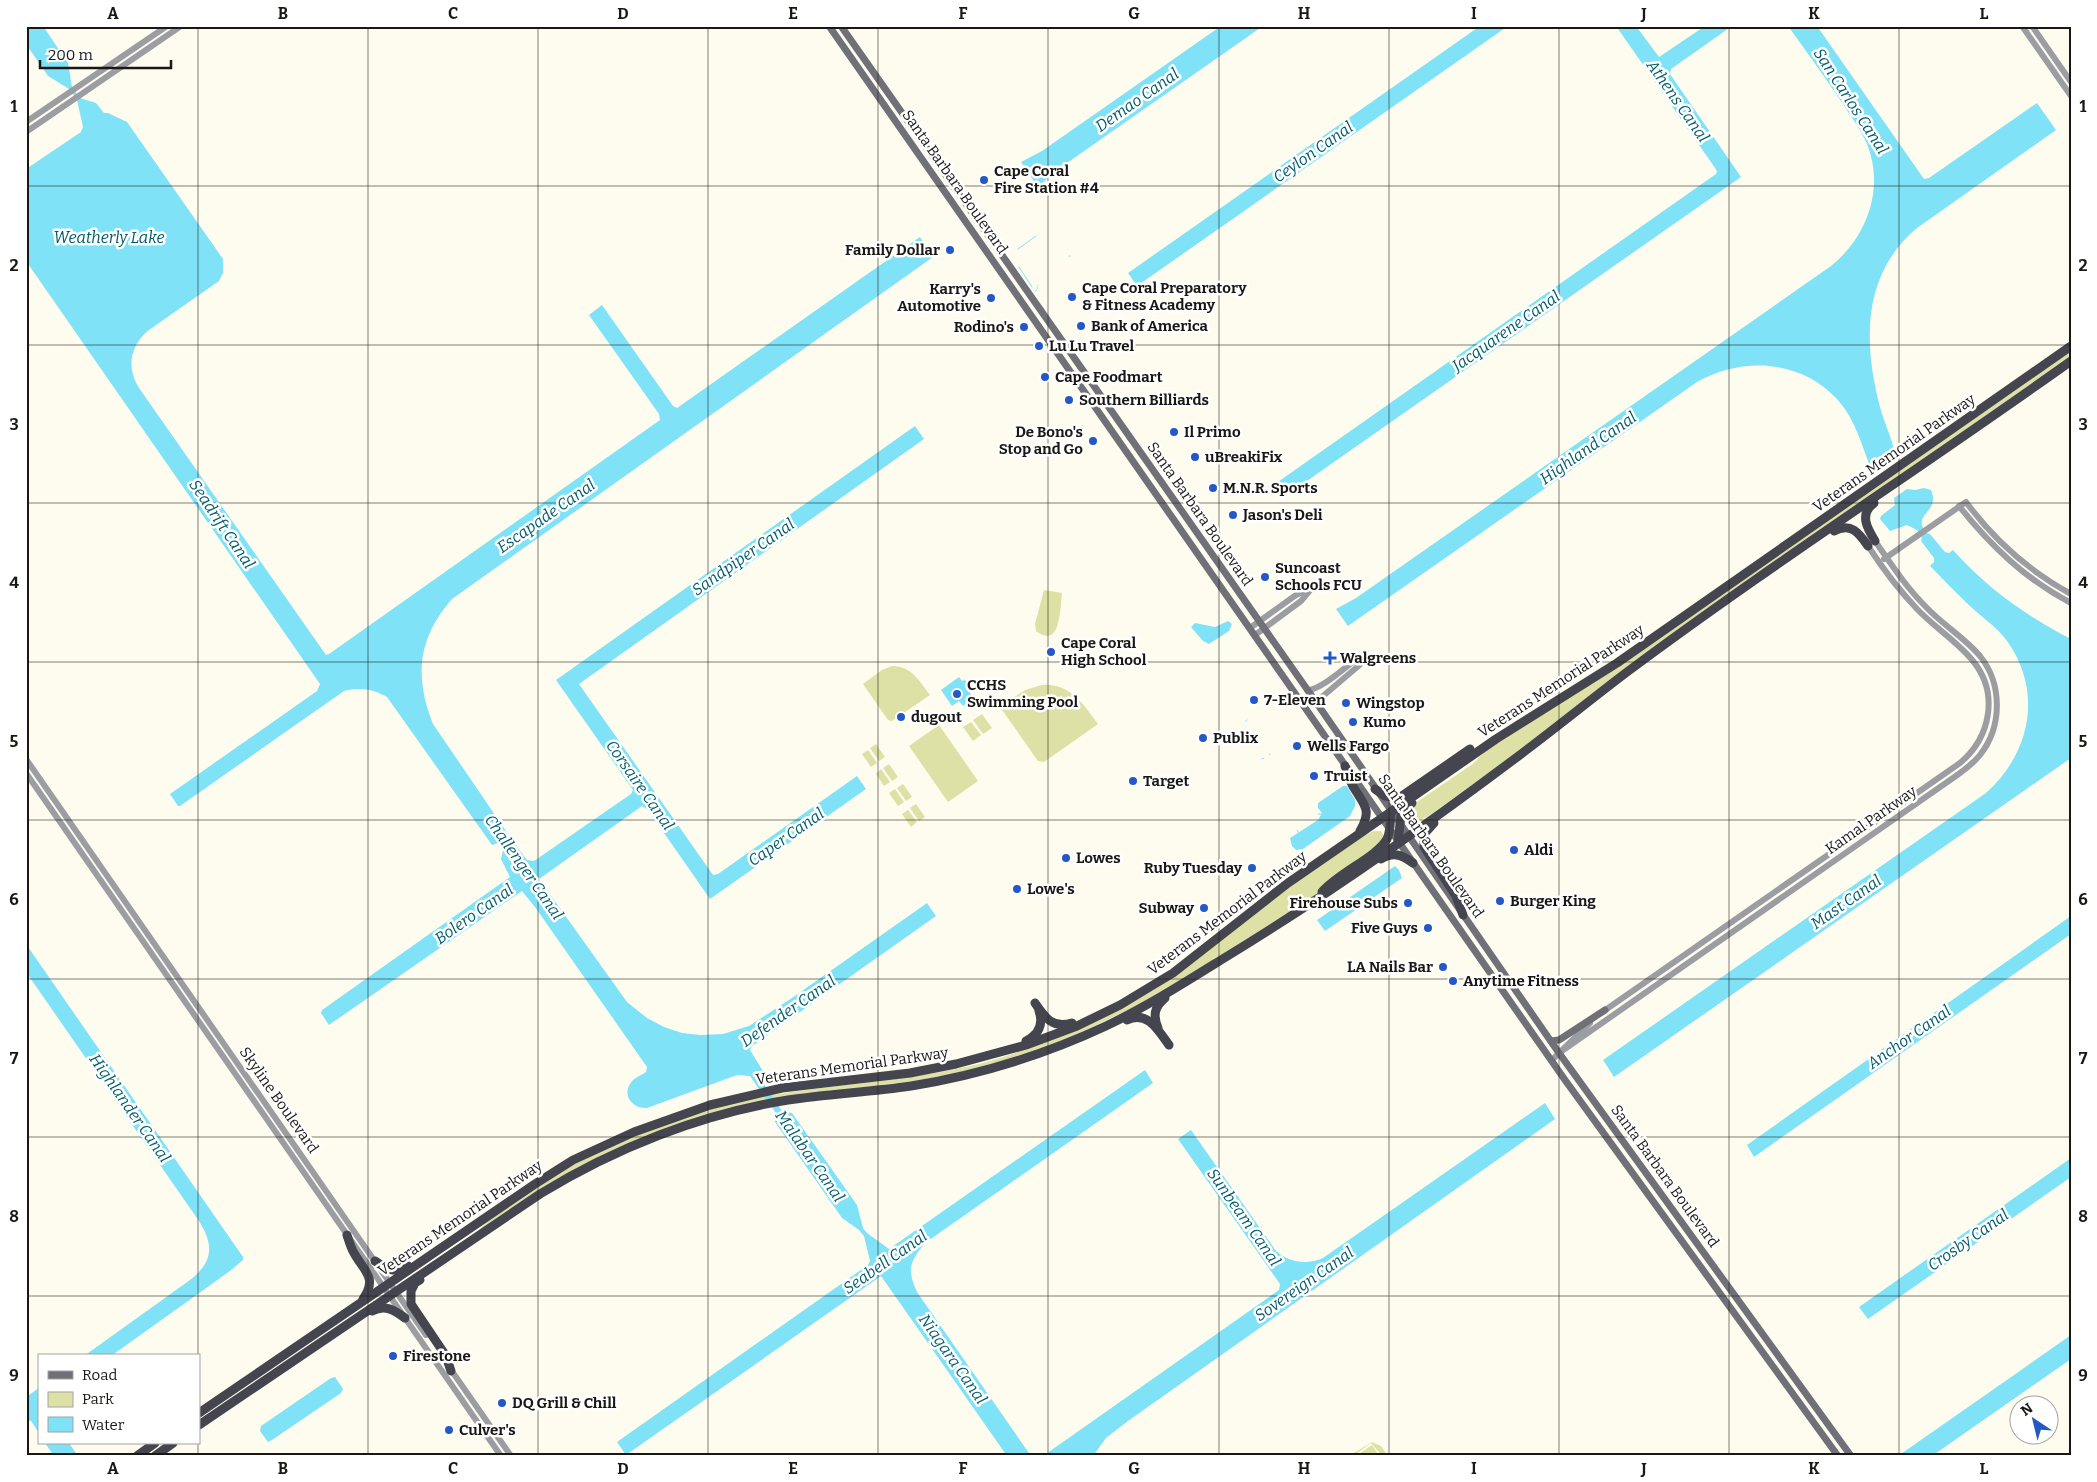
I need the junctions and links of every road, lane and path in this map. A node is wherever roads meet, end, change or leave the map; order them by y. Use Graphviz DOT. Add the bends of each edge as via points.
graph roads {
  1 [pos="167,26"];
  2 [pos="181,26"];
  3 [pos="841,26"];
  4 [pos="2022,26"];
  5 [pos="2032,26"];
  6 [pos="831,28"];
  7 [pos="2071,82"];
  8 [pos="880,83"];
  9 [pos="81,90"];
  10 [pos="2071,96"];
  11 [pos="70,97"];
  12 [pos="26,122"];
  13 [pos="26,132"];
  14 [pos="2071,346"];
  15 [pos="2071,361"];
  16 [pos="1986,420"];
  17 [pos="1959,506"];
  18 [pos="1872,544"];
  19 [pos="1886,557"];
  20 [pos="1878,562"];
  21 [pos="1760,578"];
  22 [pos="2071,594"];
  23 [pos="2071,603"];
  24 [pos="1259,622"];
  25 [pos="1250,628"];
  26 [pos="1264,629"];
  27 [pos="1255,636"];
  28 [pos="1307,690"];
  29 [pos="1299,699"];
  30 [pos="1316,702"];
  31 [pos="1487,745"];
  32 [pos="1344,746"];
  33 [pos="26,759"];
  34 [pos="1510,762"];
  35 [pos="1345,766"];
  36 [pos="26,773"];
  37 [pos="1375,789"];
  38 [pos="1391,812"];
  39 [pos="1382,818"];
  40 [pos="1399,824"];
  41 [pos="1390,830"];
  42 [pos="1359,834"];
  43 [pos="1408,836"];
  44 [pos="1398,842"];
  45 [pos="1413,863"];
  46 [pos="1316,900"];
  47 [pos="1306,907"];
  48 [pos="1463,915"];
  49 [pos="1286,920"];
  50 [pos="1173,973"];
  51 [pos="1605,1010"];
  52 [pos="1158,1028"];
  53 [pos="1551,1041"];
  54 [pos="1169,1044"];
  55 [pos="1051,1049"];
  56 [pos="1559,1053"];
  57 [pos="1552,1060"];
  58 [pos="910,1073"];
  59 [pos="492,1212"];
  60 [pos="347,1235"];
  61 [pos="443,1260"];
  62 [pos="375,1261"];
  63 [pos="387,1285"];
  64 [pos="393,1294"];
  65 [pos="360,1303"];
  66 [pos="405,1318"];
  67 [pos="292,1361"];
  68 [pos="451,1371"];
  69 [pos="200,1412"];
  70 [pos="200,1425"];
  71 [pos="154,1444"];
  72 [pos="172,1444"];
  73 [pos="140,1454"];
  74 [pos="132,1456"];
  75 [pos="156,1456"];
  76 [pos="500,1456"];
  77 [pos="511,1456"];
  78 [pos="1838,1456"];
  79 [pos="1851,1456"];
  1 -- 9 [label="street"];
  2 -- 9 [label="street"];
  3 -- 8 [label="main road, Santa Barbara Boulevard"];
  4 -- 10 [label="street"];
  5 -- 7 [label="street"];
  6 -- 8 [label="main road" via="841,33 869,73"];
  6 -- 25 [label="main road, Santa Barbara Boulevard"];
  8 -- 24 [label="main road, Santa Barbara Boulevard"];
  9 -- 11 [label="street"];
  11 -- 12 [label="street"];
  11 -- 13 [label="street"];
  14 -- 31 [label="highway, Veterans Memorial Parkway" via="1630,655"];
  15 -- 16 [label="highway, Veterans Memorial Parkway"];
  16 -- 18 [label="highway" via="1952,449 1868,508 1865,522"];
  16 -- 21 [label="highway, Veterans Memorial Parkway"];
  17 -- 19 [label="street"];
  17 -- 22 [label="street" via="1966,502 2013,554"];
  17 -- 23 [label="street" via="1988,542 2008,560 2038,584"];
  18 -- 19 [label="street, Kamal Parkway"];
  18 -- 20 [label="street, Kamal Parkway"];
  18 -- 21 [label="highway" via="1855,530 1844,527 1776,572"];
  19 -- 20 [label="street"];
  19 -- 56 [label="street, Kamal Parkway" via="1913,594 1976,652 1989,672 1996,693 1996,715 1983,750 1961,772"];
  20 -- 51 [label="street, Kamal Parkway" via="1917,609 1968,655 1980,671 1986,685 1989,708 1978,744 1952,769"];
  21 -- 34 [label="highway, Veterans Memorial Parkway" via="1626,672"];
  24 -- 25 [label="street"];
  24 -- 26 [label="main road, Santa Barbara Boulevard"];
  24 -- 26 [label="street" via="1296,595 1311,589 1301,601"];
  25 -- 27 [label="main road, Santa Barbara Boulevard"];
  26 -- 27 [label="street"];
  26 -- 28 [label="main road, Santa Barbara Boulevard"];
  27 -- 29 [label="main road, Santa Barbara Boulevard"];
  28 -- 30 [label="main road, Santa Barbara Boulevard"];
  28 -- 30 [label="street" via="1361,659"];
  29 -- 32 [label="main road" via="1310,702"];
  29 -- 35 [label="main road, Santa Barbara Boulevard"];
  30 -- 32 [label="main road, Santa Barbara Boulevard"];
  31 -- 37 [label="highway" via="1471,749 1399,798 1385,796"];
  31 -- 38 [label="highway, Veterans Memorial Parkway"];
  31 -- 40 [label="highway" via="1473,761 1406,808"];
  32 -- 37 [label="main road, Santa Barbara Boulevard"];
  33 -- 62 [label="street, Skyline Boulevard"];
  34 -- 43 [label="highway, Veterans Memorial Parkway"];
  34 -- 48 [label="highway" via="1484,787 1431,825 1423,837 1424,849 1456,896"];
  35 -- 39 [label="main road, Santa Barbara Boulevard"];
  35 -- 42 [label="highway" via="1366,809 1366,820"];
  36 -- 60 [label="street, Skyline Boulevard"];
  37 -- 38 [label="main road, Santa Barbara Boulevard"];
  38 -- 39 [label="highway, Veterans Memorial Parkway"];
  38 -- 40 [label="main road, Santa Barbara Boulevard"];
  38 -- 41 [label="highway"];
  39 -- 41 [label="main road, Santa Barbara Boulevard"];
  39 -- 42 [label="highway, Veterans Memorial Parkway"];
  40 -- 43 [label="main road, Santa Barbara Boulevard"];
  40 -- 44 [label="highway"];
  41 -- 44 [label="main road, Santa Barbara Boulevard"];
  41 -- 46 [label="highway" via="1381,846 1330,883"];
  42 -- 50 [label="highway, Veterans Memorial Parkway" via="1282,887"];
  43 -- 44 [label="highway, Veterans Memorial Parkway"];
  43 -- 48 [label="main road, Santa Barbara Boulevard"];
  44 -- 45 [label="main road, Santa Barbara Boulevard"];
  44 -- 46 [label="highway, Veterans Memorial Parkway"];
  45 -- 47 [label="highway" via="1399,855 1386,856 1318,903"];
  45 -- 57 [label="main road, Santa Barbara Boulevard"];
  46 -- 47 [label="highway, Veterans Memorial Parkway"];
  47 -- 49 [label="highway, Veterans Memorial Parkway"];
  48 -- 53 [label="main road, Santa Barbara Boulevard"];
  49 -- 52 [label="highway" via="1276,931 1164,999 1156,1007 1154,1017"];
  49 -- 55 [label="highway, Veterans Memorial Parkway" via="1144,1006"];
  50 -- 58 [label="highway, Veterans Memorial Parkway" via="1120,1005 1052,1036 990,1056"];
  50 -- 58 [label="highway" via="1068,1024 1051,1023 1037,1006 1041,1024 1034,1037"];
  51 -- 53 [label="main road" via="1559,1040"];
  51 -- 56 [label="street, Kamal Parkway"];
  52 -- 54 [label="highway"];
  52 -- 55 [label="highway" via="1144,1018 1133,1017 1067,1048"];
  53 -- 56 [label="main road, Santa Barbara Boulevard"];
  55 -- 61 [label="highway, Veterans Memorial Parkway" via="950,1079 786,1101 719,1116 669,1132 594,1164 540,1194"];
  56 -- 57 [label="street, Kamal Parkway"];
  56 -- 79 [label="main road, Santa Barbara Boulevard"];
  57 -- 78 [label="main road, Santa Barbara Boulevard"];
  58 -- 59 [label="highway, Veterans Memorial Parkway" via="782,1088 682,1114 625,1136 560,1168"];
  59 -- 62 [label="highway" via="404,1269 387,1269"];
  59 -- 63 [label="highway, Veterans Memorial Parkway"];
  60 -- 63 [label="street, Skyline Boulevard"];
  60 -- 65 [label="highway" via="353,1252 370,1278 369,1289"];
  61 -- 64 [label="highway, Veterans Memorial Parkway"];
  61 -- 68 [label="highway" via="415,1283 410,1302 446,1356"];
  62 -- 63 [label="street, Skyline Boulevard"];
  63 -- 64 [label="street, Skyline Boulevard"];
  63 -- 65 [label="highway, Veterans Memorial Parkway"];
  64 -- 66 [label="street, Skyline Boulevard"];
  64 -- 67 [label="highway, Veterans Memorial Parkway"];
  64 -- 68 [label="street, Skyline Boulevard"];
  65 -- 69 [label="highway, Veterans Memorial Parkway"];
  66 -- 67 [label="highway" via="392,1309 378,1308 312,1352"];
  66 -- 76 [label="street, Skyline Boulevard"];
  67 -- 70 [label="highway, Veterans Memorial Parkway"];
  68 -- 77 [label="street, Skyline Boulevard"];
  71 -- 73 [label="highway"];
  72 -- 75 [label="highway"];
  73 -- 74 [label="highway"];
}
